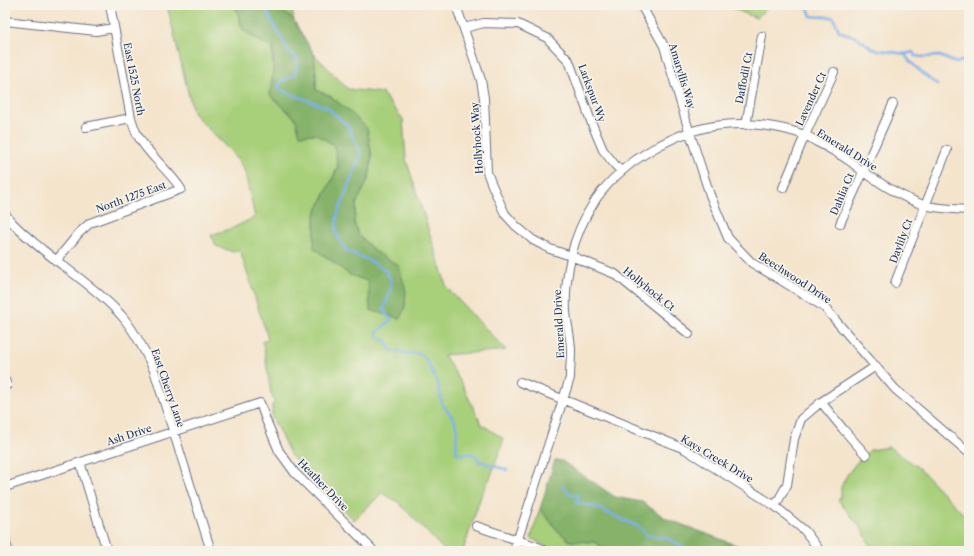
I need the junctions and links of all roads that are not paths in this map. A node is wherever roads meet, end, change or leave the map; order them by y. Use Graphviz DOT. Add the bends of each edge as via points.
graph roads {
  1 [pos="110,5"];
  2 [pos="456,5"];
  3 [pos="641,5"];
  4 [pos="5,21"];
  5 [pos="114,28"];
  6 [pos="464,28"];
  7 [pos="762,36"];
  8 [pos="834,72"];
  9 [pos="893,104"];
  10 [pos="131,118"];
  11 [pos="746,125"];
  12 [pos="86,127"];
  13 [pos="689,133"];
  14 [pos="805,135"];
  15 [pos="947,150"];
  16 [pos="621,171"];
  17 [pos="863,171"];
  18 [pos="783,188"];
  19 [pos="181,189"];
  20 [pos="925,205"];
  21 [pos="969,210"];
  22 [pos="5,214"];
  23 [pos="840,224"];
  24 [pos="571,256"];
  25 [pos="56,261"];
  26 [pos="895,283"];
  27 [pos="689,334"];
  28 [pos="876,366"];
  29 [pos="520,382"];
  30 [pos="562,399"];
  31 [pos="821,402"];
  32 [pos="260,403"];
  33 [pos="173,431"];
  34 [pos="969,453"];
  35 [pos="866,455"];
  36 [pos="80,462"];
  37 [pos="5,487"];
  38 [pos="775,506"];
  39 [pos="476,526"];
  40 [pos="5,539"];
  41 [pos="518,540"];
  42 [pos="8,551"];
  43 [pos="106,551"];
  44 [pos="211,551"];
  45 [pos="373,551"];
  46 [pos="514,551"];
  47 [pos="545,551"];
  48 [pos="820,551"];
  1 -- 5 [label="street, East 1525 North"];
  2 -- 6 [label="street, Hollyhock Way"];
  3 -- 13 [label="street, Amaryllis Way" via="664,46"];
  4 -- 5 [label="street" via="96,31"];
  5 -- 10 [label="street, East 1525 North"];
  6 -- 16 [label="street, Larkspur Wy" via="484,23 518,24 548,38 569,61 603,150"];
  6 -- 24 [label="street, Hollyhock Way" via="483,92 487,172 498,200 505,214 534,240"];
  7 -- 11 [label="street, Daffodil Ct"];
  8 -- 14 [label="street, Lavender Ct"];
  9 -- 17 [label="street, Dahlia Ct"];
  10 -- 12 [label="street"];
  10 -- 19 [label="street, East 1525 North" via="138,136"];
  11 -- 13 [label="street, Emerald Drive" via="723,125"];
  11 -- 14 [label="street, Emerald Drive"];
  13 -- 16 [label="street, Emerald Drive" via="656,148"];
  13 -- 28 [label="street, Beechwood Drive" via="728,238 752,263 824,307"];
  14 -- 17 [label="street, Emerald Drive"];
  14 -- 18 [label="street, Lavender Ct"];
  15 -- 20 [label="street, Daylily Ct"];
  16 -- 24 [label="street, Emerald Drive" via="596,199 577,237"];
  17 -- 20 [label="street, Emerald Drive"];
  17 -- 23 [label="street, Dahlia Ct"];
  19 -- 25 [label="street, North 1275 East" via="90,223"];
  20 -- 21 [label="street, Emerald Drive"];
  20 -- 26 [label="street, Daylily Ct"];
  22 -- 25 [label="street, East Cherry Lane"];
  24 -- 27 [label="street, Hollyhock Ct" via="615,274"];
  24 -- 30 [label="street, Emerald Drive" via="566,291 571,351 570,378"];
  25 -- 33 [label="street, East Cherry Lane" via="102,297 135,334 154,370"];
  28 -- 31 [label="street"];
  28 -- 34 [label="street, Beechwood Drive" via="896,389"];
  29 -- 30 [label="street, Kays Creek Drive"];
  30 -- 38 [label="street, Kays Creek Drive" via="685,449"];
  30 -- 41 [label="street, Emerald Drive"];
  31 -- 35 [label="street"];
  31 -- 38 [label="street" via="801,419 794,439 787,485"];
  32 -- 33 [label="street, Ash Drive"];
  32 -- 45 [label="street, Heather Drive" via="279,451 295,473"];
  33 -- 36 [label="street, Ash Drive"];
  33 -- 44 [label="street, East Cherry Lane"];
  36 -- 37 [label="street, Ash Drive"];
  36 -- 43 [label="street"];
  38 -- 48 [label="street, Kays Creek Drive" via="805,531"];
  39 -- 41 [label="street"];
  40 -- 42 [label="street"];
  41 -- 46 [label="street, Emerald Drive"];
  41 -- 47 [label="street"];
}
